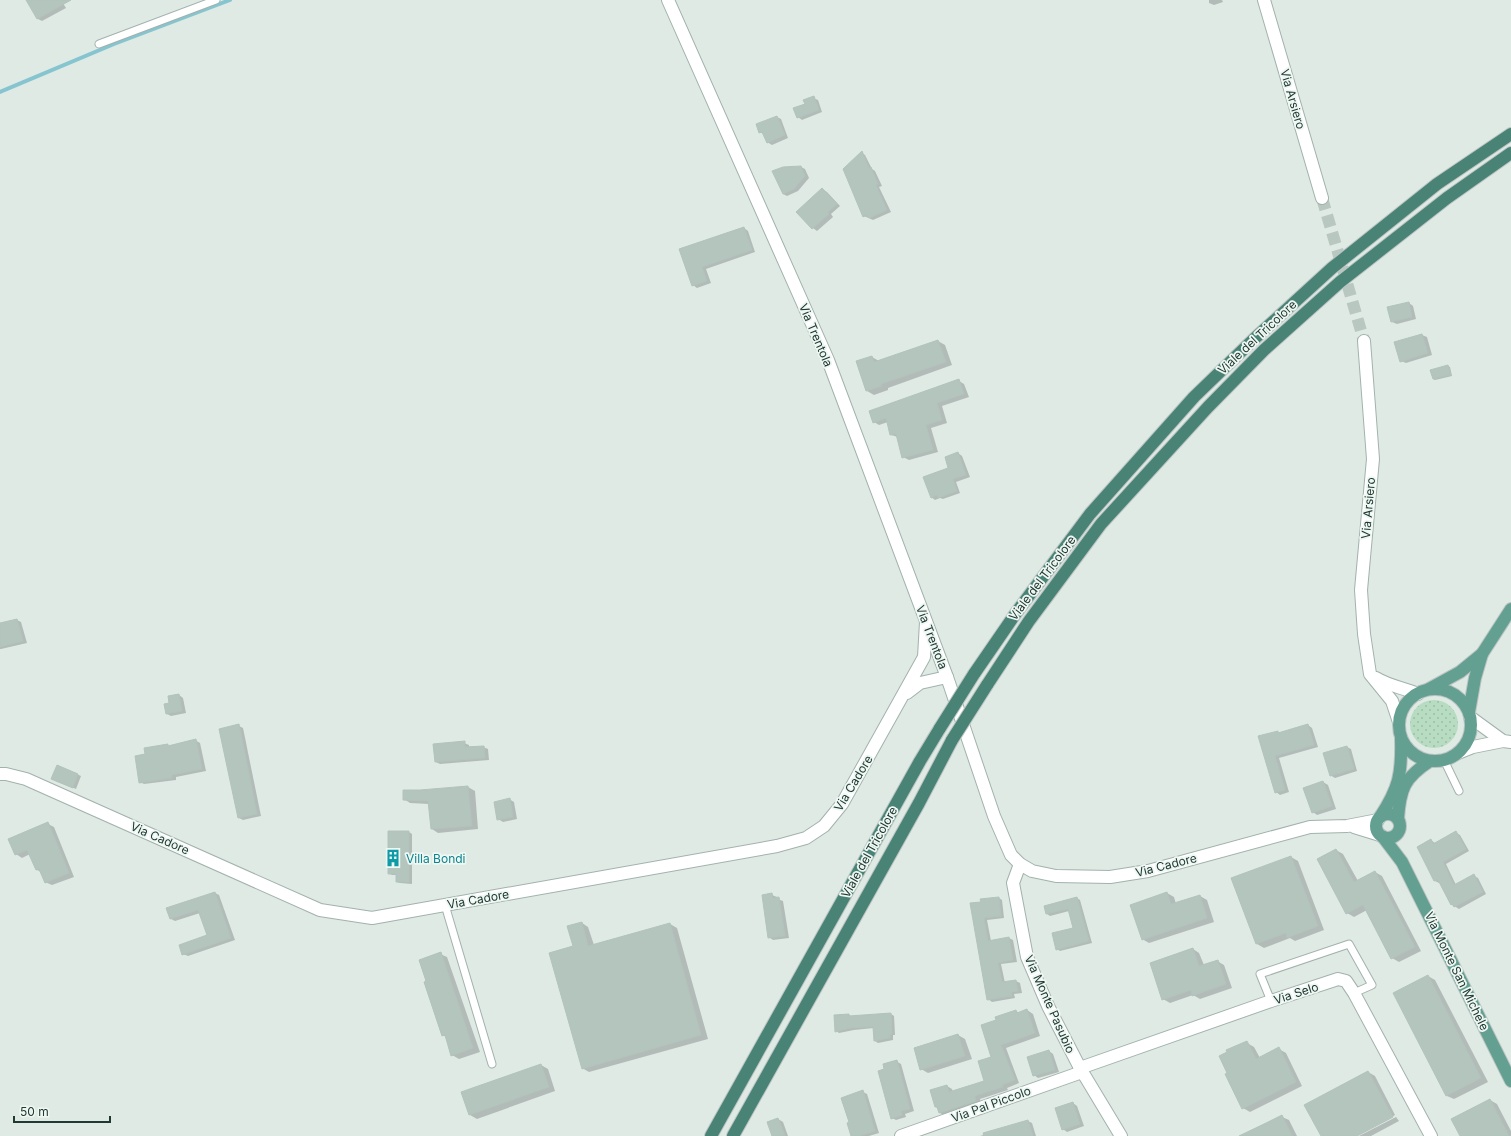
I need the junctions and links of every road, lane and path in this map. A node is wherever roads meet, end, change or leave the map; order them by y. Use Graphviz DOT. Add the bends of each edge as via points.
graph roads {
  1 [pos="216,0"];
  2 [pos="668,0"];
  3 [pos="1264,0"];
  4 [pos="99,44"];
  5 [pos="1511,134"];
  6 [pos="1511,153"];
  7 [pos="1322,198"];
  8 [pos="1364,341"];
  9 [pos="1511,609"];
  10 [pos="926,622"];
  11 [pos="1482,654"];
  12 [pos="1370,674"];
  13 [pos="948,677"];
  14 [pos="1422,692"];
  15 [pos="903,695"];
  16 [pos="1470,715"];
  17 [pos="1399,722"];
  18 [pos="1401,738"];
  19 [pos="1507,742"];
  20 [pos="1458,753"];
  21 [pos="1444,760"];
  22 [pos="1430,761"];
  23 [pos="0,774"];
  24 [pos="1459,790"];
  25 [pos="1379,819"];
  26 [pos="1398,819"];
  27 [pos="1347,826"];
  28 [pos="1398,834"];
  29 [pos="1382,836"];
  30 [pos="1402,862"];
  31 [pos="1020,864"];
  32 [pos="445,905"];
  33 [pos="1354,993"];
  34 [pos="1271,1001"];
  35 [pos="492,1064"];
  36 [pos="1081,1070"];
  37 [pos="1511,1081"];
  38 [pos="711,1136"];
  39 [pos="732,1136"];
  40 [pos="901,1136"];
  41 [pos="1119,1136"];
  42 [pos="1431,1136"];
  1 -- 4 [label="lane"];
  2 -- 10 [label="street, Via Trentola" via="828,360"];
  3 -- 7 [label="street, Via Arsiero"];
  5 -- 38 [label="highway, Viale del Tricolore, bridge" via="1437,184 1332,268 1194,397 1090,514 1016,613 940,728"];
  6 -- 39 [label="highway, Viale del Tricolore, bridge" via="1447,198 1340,282 1264,350 1101,524 1029,621 952,740"];
  8 -- 12 [label="street, Via Arsiero" via="1373,459 1361,590"];
  9 -- 11 [label="main road"];
  10 -- 13 [label="street, Via Trentola"];
  10 -- 15 [label="street, Via Cadore" via="924,657"];
  11 -- 14 [label="main road" via="1460,672"];
  11 -- 16 [label="main road" via="1475,678"];
  12 -- 14 [label="street" via="1393,686"];
  12 -- 17 [label="street" via="1392,701"];
  13 -- 15 [label="street, Via Cadore" via="920,683"];
  13 -- 31 [label="street, Via Cadore" via="994,816 1011,856"];
  14 -- 16 [label="main road" via="1436,689 1452,693 1459,698"];
  14 -- 17 [label="main road" via="1405,705"];
  15 -- 32 [label="street, Via Cadore" via="842,804 824,826 806,838 777,846"];
  16 -- 19 [label="street"];
  16 -- 20 [label="main road" via="1470,733 1464,747"];
  17 -- 18 [label="main road"];
  18 -- 22 [label="main road" via="1412,753"];
  18 -- 25 [label="main road" via="1402,762 1399,778 1393,797"];
  19 -- 20 [label="street" via="1474,747"];
  20 -- 21 [label="main road"];
  21 -- 22 [label="main road"];
  21 -- 24 [label="lane"];
  22 -- 26 [label="main road" via="1410,776 1404,786"];
  23 -- 32 [label="street, Via Cadore" via="26,779 320,910 372,918"];
  25 -- 26 [label="main road" via="1388,814"];
  25 -- 27 [label="street, Via Cadore"];
  25 -- 29 [label="main road" via="1376,828"];
  26 -- 28 [label="main road"];
  27 -- 29 [label="street, Via Cadore"];
  27 -- 31 [label="street, Via Cadore" via="1310,828 1155,869 1110,877 1056,876 1032,871"];
  28 -- 29 [label="main road" via="1391,838"];
  28 -- 30 [label="main road, Via Monte San Michele"];
  29 -- 30 [label="main road, Via Monte San Michele"];
  30 -- 37 [label="main road, Via Monte San Michele"];
  31 -- 36 [label="street, Via Monte Pasubio" via="1013,883 1027,957 1048,1006"];
  32 -- 35 [label="lane"];
  33 -- 34 [label="street, Via Selo" via="1346,981 1338,979"];
  33 -- 34 [label="lane" via="1372,985 1349,944 1260,974"];
  33 -- 42 [label="street, Via Selo"];
  34 -- 36 [label="street, Via Selo"];
  36 -- 40 [label="street, Via Pal Piccolo"];
  36 -- 41 [label="street, Via Monte Pasubio"];
}
